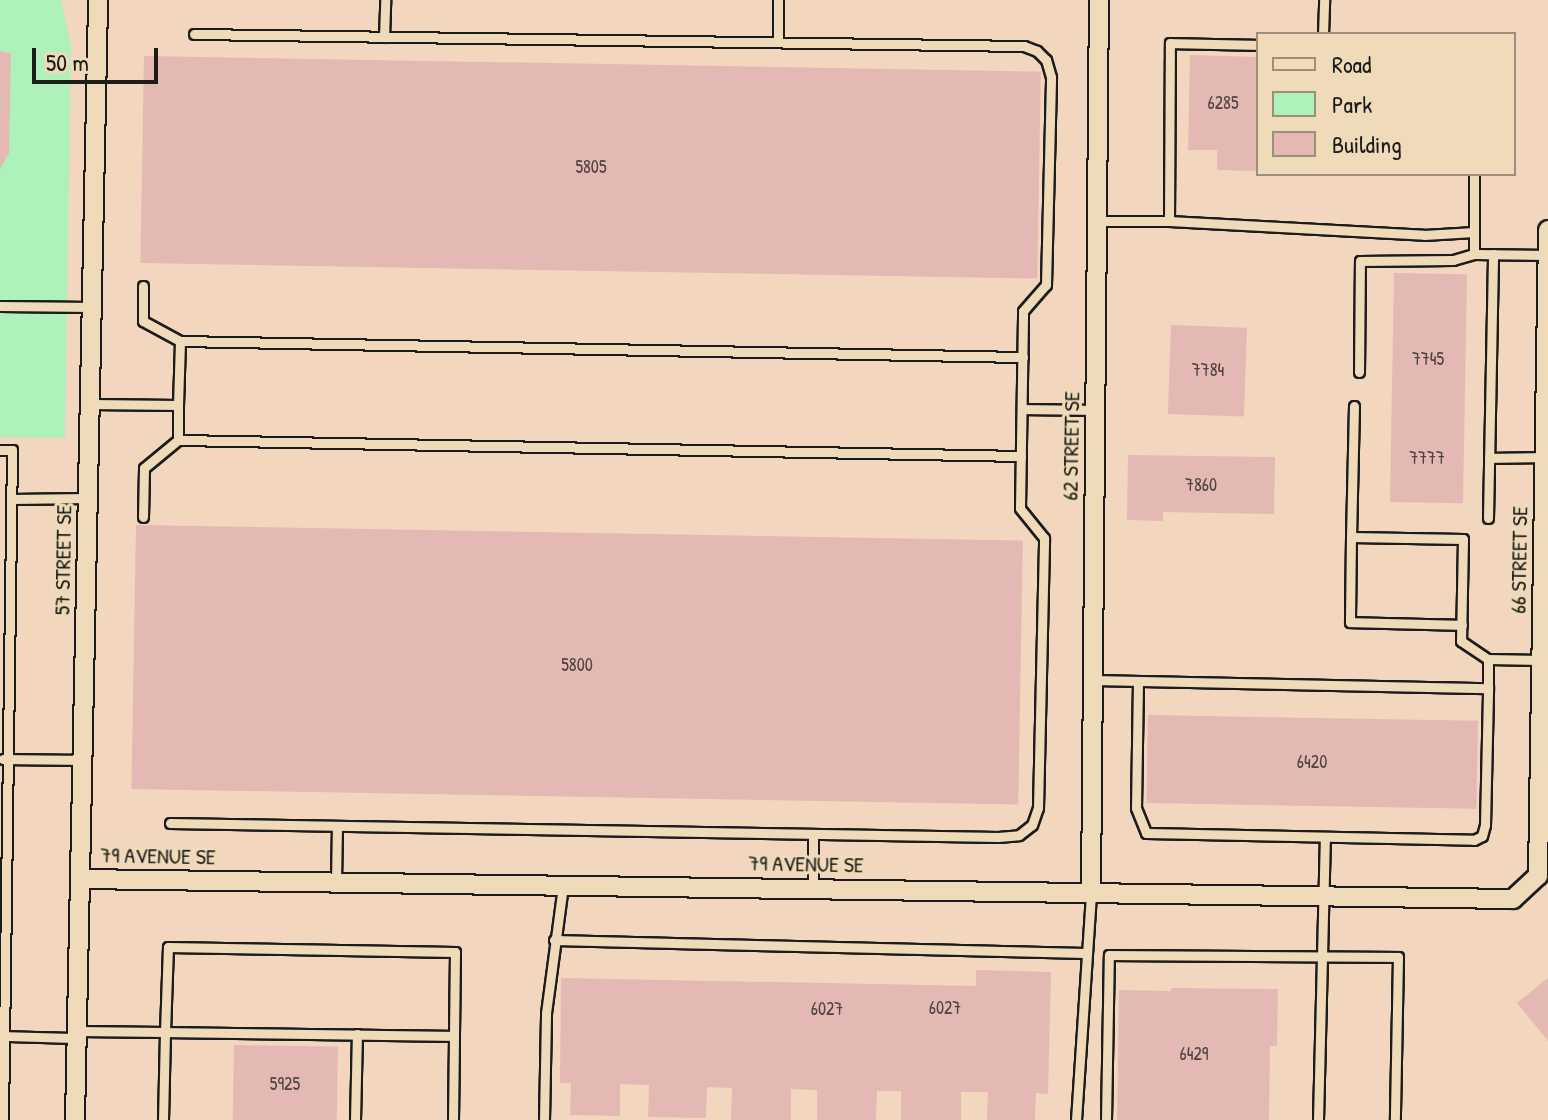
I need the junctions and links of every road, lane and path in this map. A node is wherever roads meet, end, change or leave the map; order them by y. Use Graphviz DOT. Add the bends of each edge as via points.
graph roads {
  1 [pos="98,0"];
  2 [pos="385,0"];
  3 [pos="778,0"];
  4 [pos="1099,0"];
  5 [pos="1324,0"];
  6 [pos="1323,32"];
  7 [pos="194,34"];
  8 [pos="384,37"];
  9 [pos="778,42"];
  10 [pos="1256,45"];
  11 [pos="1474,176"];
  12 [pos="1097,221"];
  13 [pos="1169,221"];
  14 [pos="1548,230"];
  15 [pos="1474,232"];
  16 [pos="1474,254"];
  17 [pos="1493,254"];
  18 [pos="1548,255"];
  19 [pos="143,286"];
  20 [pos="0,306"];
  21 [pos="92,307"];
  22 [pos="180,341"];
  23 [pos="1023,357"];
  24 [pos="1359,372"];
  25 [pos="1547,373"];
  26 [pos="90,404"];
  27 [pos="178,405"];
  28 [pos="1354,406"];
  29 [pos="1022,409"];
  30 [pos="1095,410"];
  31 [pos="178,440"];
  32 [pos="0,450"];
  33 [pos="1021,456"];
  34 [pos="1544,457"];
  35 [pos="1489,458"];
  36 [pos="88,498"];
  37 [pos="11,499"];
  38 [pos="143,517"];
  39 [pos="1488,518"];
  40 [pos="1351,537"];
  41 [pos="1462,625"];
  42 [pos="1488,659"];
  43 [pos="1541,660"];
  44 [pos="1093,680"];
  45 [pos="1138,681"];
  46 [pos="1488,688"];
  47 [pos="3,759"];
  48 [pos="83,760"];
  49 [pos="170,823"];
  50 [pos="337,826"];
  51 [pos="813,834"];
  52 [pos="1325,837"];
  53 [pos="80,879"];
  54 [pos="336,882"];
  55 [pos="563,885"];
  56 [pos="1527,886"];
  57 [pos="813,888"];
  58 [pos="1091,892"];
  59 [pos="1324,896"];
  60 [pos="554,940"];
  61 [pos="1085,953"];
  62 [pos="1323,956"];
  63 [pos="165,1032"];
  64 [pos="77,1034"];
  65 [pos="357,1034"];
  66 [pos="4,1036"];
  67 [pos="454,1036"];
  68 [pos="3,1120"];
  69 [pos="75,1120"];
  70 [pos="163,1120"];
  71 [pos="355,1120"];
  72 [pos="453,1120"];
  73 [pos="544,1120"];
  74 [pos="1076,1120"];
  75 [pos="1106,1120"];
  76 [pos="1318,1120"];
  77 [pos="1395,1120"];
  1 -- 21 [label="street, 57 STREET SE"];
  2 -- 8 [label="lane"];
  3 -- 9 [label="lane"];
  4 -- 12 [label="street, 62 STREET SE"];
  5 -- 6 [label="lane"];
  7 -- 8 [label="lane"];
  8 -- 9 [label="lane"];
  9 -- 23 [label="lane" via="1024,46 1046,60 1051,77 1046,285 1023,311"];
  10 -- 13 [label="lane" via="1170,43"];
  11 -- 15 [label="lane"];
  12 -- 13 [label="lane"];
  12 -- 30 [label="street, 62 STREET SE"];
  13 -- 15 [label="lane" via="1424,235"];
  14 -- 18 [label="street, 66 STREET SE"];
  15 -- 16 [label="lane"];
  16 -- 17 [label="lane"];
  16 -- 24 [label="lane" via="1453,260 1360,261"];
  17 -- 18 [label="lane"];
  17 -- 35 [label="lane"];
  18 -- 25 [label="street, 66 STREET SE"];
  19 -- 22 [label="lane" via="143,321"];
  20 -- 21 [label="lane"];
  21 -- 26 [label="street, 57 STREET SE"];
  22 -- 23 [label="lane"];
  22 -- 27 [label="lane"];
  23 -- 29 [label="lane"];
  25 -- 34 [label="street, 66 STREET SE"];
  26 -- 27 [label="lane"];
  26 -- 36 [label="street, 57 STREET SE"];
  27 -- 31 [label="lane"];
  28 -- 40 [label="lane"];
  29 -- 30 [label="lane"];
  29 -- 33 [label="lane"];
  30 -- 44 [label="street, 62 STREET SE"];
  31 -- 33 [label="lane"];
  31 -- 38 [label="lane" via="144,468"];
  32 -- 37 [label="lane" via="12,450"];
  33 -- 51 [label="lane" via="1020,508 1044,538 1038,808 1032,825 1019,835 998,837"];
  34 -- 35 [label="lane"];
  34 -- 43 [label="street, 66 STREET SE"];
  35 -- 39 [label="lane"];
  36 -- 37 [label="lane"];
  36 -- 48 [label="street, 57 STREET SE"];
  37 -- 47 [label="lane"];
  40 -- 41 [label="lane" via="1350,622"];
  40 -- 41 [label="lane" via="1463,539"];
  41 -- 42 [label="lane" via="1461,641"];
  42 -- 43 [label="lane"];
  42 -- 46 [label="lane"];
  43 -- 56 [label="street, 66 STREET SE" via="1538,876"];
  44 -- 45 [label="lane"];
  44 -- 58 [label="street, 62 STREET SE"];
  45 -- 46 [label="lane"];
  45 -- 52 [label="lane" via="1136,808 1146,833"];
  46 -- 52 [label="lane" via="1482,836"];
  47 -- 48 [label="lane"];
  47 -- 66 [label="lane"];
  48 -- 53 [label="street, 57 STREET SE"];
  49 -- 50 [label="lane"];
  50 -- 51 [label="lane"];
  50 -- 54 [label="lane"];
  51 -- 57 [label="lane"];
  52 -- 59 [label="lane"];
  53 -- 54 [label="street, 79 AVENUE SE"];
  53 -- 64 [label="street, 57 STREET SE"];
  54 -- 55 [label="street, 79 AVENUE SE"];
  55 -- 57 [label="street, 79 AVENUE SE"];
  55 -- 60 [label="lane"];
  56 -- 59 [label="street, 79 AVENUE SE" via="1513,899"];
  57 -- 58 [label="street, 79 AVENUE SE"];
  58 -- 59 [label="street, 79 AVENUE SE"];
  58 -- 61 [label="lane"];
  59 -- 62 [label="lane"];
  60 -- 61 [label="lane"];
  60 -- 73 [label="lane"];
  61 -- 74 [label="lane"];
  62 -- 75 [label="lane" via="1109,955"];
  62 -- 76 [label="lane"];
  62 -- 77 [label="lane" via="1398,957"];
  63 -- 64 [label="lane"];
  63 -- 65 [label="lane"];
  63 -- 67 [label="lane" via="168,947 455,952"];
  63 -- 70 [label="lane"];
  64 -- 66 [label="lane"];
  64 -- 69 [label="street, 57 STREET SE"];
  65 -- 67 [label="lane"];
  65 -- 71 [label="lane"];
  66 -- 68 [label="lane"];
  67 -- 72 [label="lane"];
}
